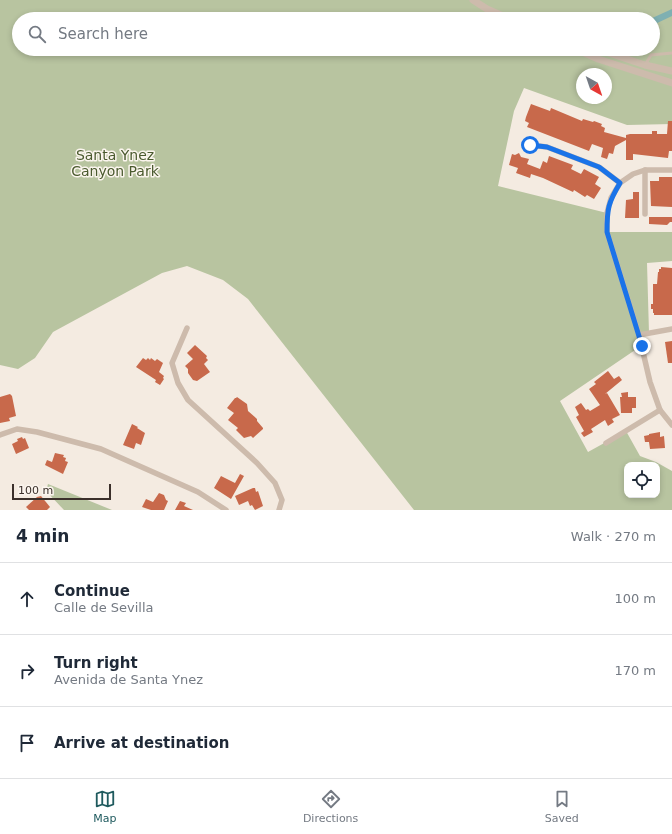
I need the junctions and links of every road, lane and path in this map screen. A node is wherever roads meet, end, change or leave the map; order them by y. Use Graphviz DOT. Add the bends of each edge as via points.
graph roads {
  1 [pos="473,0"];
  2 [pos="487,8"];
  3 [pos="495,12"];
  4 [pos="497,12"];
  5 [pos="672,53"];
  6 [pos="660,54"];
  7 [pos="591,56"];
  8 [pos="618,56"];
  9 [pos="650,56"];
  10 [pos="645,65"];
  11 [pos="672,71"];
  12 [pos="672,83"];
  13 [pos="530,145"];
  14 [pos="645,170"];
  15 [pos="672,170"];
  16 [pos="620,183"];
  17 [pos="645,214"];
  18 [pos="188,328"];
  19 [pos="672,329"];
  20 [pos="639,335"];
  21 [pos="660,410"];
  22 [pos="672,425"];
  23 [pos="0,435"];
  24 [pos="606,443"];
  25 [pos="226,510"];
  26 [pos="279,510"];
  1 -- 2 [label="street"];
  2 -- 3 [label="street"];
  2 -- 4 [label="street"];
  5 -- 6 [label="lane"];
  7 -- 12 [label="street"];
  8 -- 10 [label="street"];
  9 -- 10 [label="lane"];
  10 -- 11 [label="street"];
  13 -- 16 [label="street" via="547,147 599,167"];
  14 -- 15 [label="street"];
  14 -- 16 [label="street"];
  14 -- 17 [label="street"];
  16 -- 20 [label="street" via="611,198 607,212 607,232"];
  18 -- 26 [label="street" via="172,363 178,383 188,400 257,463 274,483 282,500"];
  19 -- 20 [label="street"];
  20 -- 21 [label="street" via="650,382"];
  21 -- 22 [label="street"];
  21 -- 24 [label="street"];
  23 -- 25 [label="street" via="17,429 101,449 198,492"];
}
